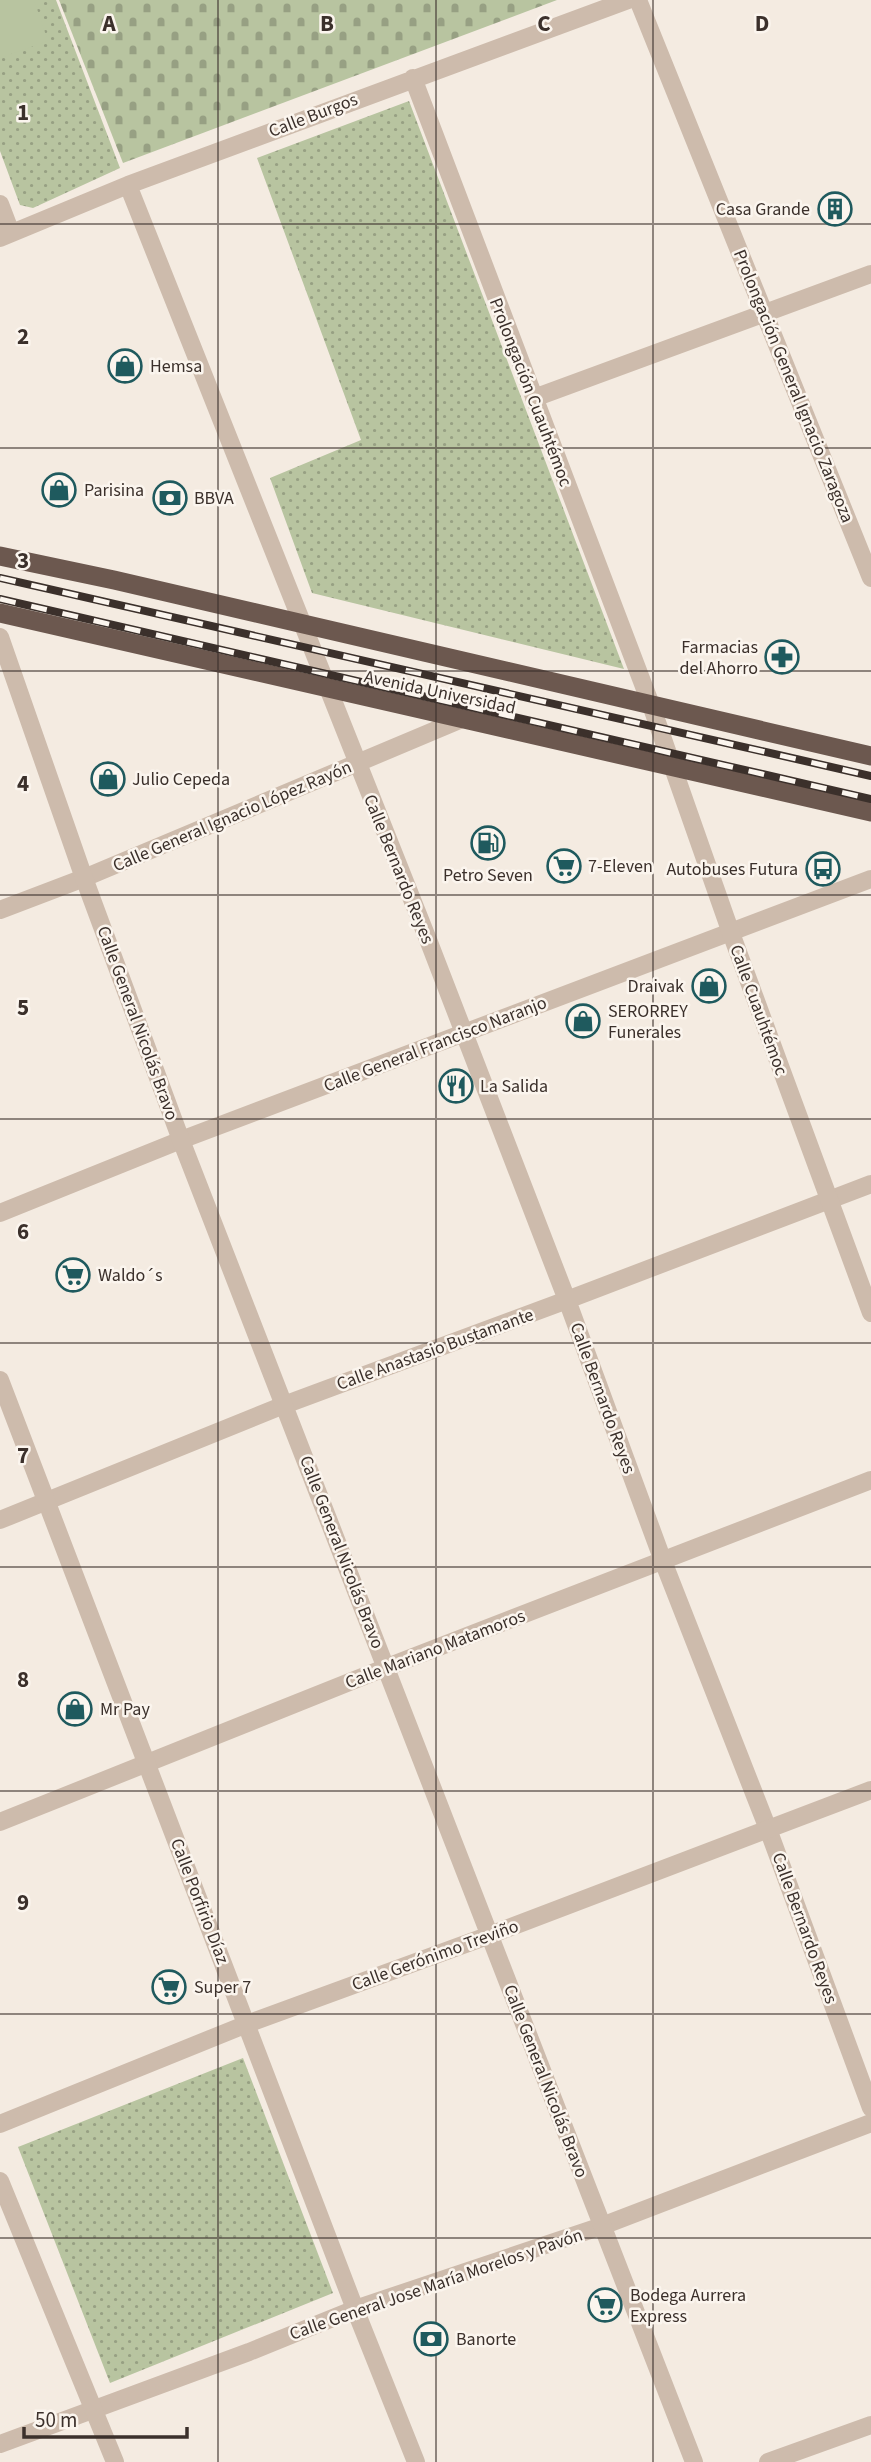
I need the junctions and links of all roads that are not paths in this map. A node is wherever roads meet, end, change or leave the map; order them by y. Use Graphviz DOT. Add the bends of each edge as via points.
graph roads {
  1 [pos="628,0"];
  2 [pos="638,0"];
  3 [pos="413,78"];
  4 [pos="128,185"];
  5 [pos="0,204"];
  6 [pos="6,235"];
  7 [pos="871,274"];
  8 [pos="765,313"];
  9 [pos="534,398"];
  10 [pos="0,556"];
  11 [pos="871,578"];
  12 [pos="0,613"];
  13 [pos="302,624"];
  14 [pos="0,637"];
  15 [pos="330,690"];
  16 [pos="650,705"];
  17 [pos="462,719"];
  18 [pos="871,755"];
  19 [pos="356,763"];
  20 [pos="670,764"];
  21 [pos="871,812"];
  22 [pos="84,878"];
  23 [pos="871,879"];
  24 [pos="0,910"];
  25 [pos="731,933"];
  26 [pos="463,1032"];
  27 [pos="181,1140"];
  28 [pos="871,1184"];
  29 [pos="829,1199"];
  30 [pos="0,1213"];
  31 [pos="567,1300"];
  32 [pos="871,1313"];
  33 [pos="0,1380"];
  34 [pos="284,1405"];
  35 [pos="871,1480"];
  36 [pos="48,1502"];
  37 [pos="0,1520"];
  38 [pos="663,1561"];
  39 [pos="387,1667"];
  40 [pos="148,1764"];
  41 [pos="871,1790"];
  42 [pos="0,1822"];
  43 [pos="768,1829"];
  44 [pos="490,1935"];
  45 [pos="247,2024"];
  46 [pos="871,2108"];
  47 [pos="871,2123"];
  48 [pos="0,2124"];
  49 [pos="0,2181"];
  50 [pos="602,2226"];
  51 [pos="355,2309"];
  52 [pos="93,2409"];
  53 [pos="871,2424"];
  54 [pos="0,2444"];
  55 [pos="114,2462"];
  56 [pos="416,2462"];
  57 [pos="694,2462"];
  58 [pos="768,2462"];
  1 -- 3 [label="street, Calle Burgos"];
  2 -- 8 [label="street, Prolongación General Ignacio Zaragoza"];
  3 -- 4 [label="street, Calle Burgos"];
  3 -- 9 [label="street, Prolongación Cuauhtémoc"];
  4 -- 6 [label="street, Calle Burgos"];
  4 -- 13 [label="street, Calle Bernardo Reyes"];
  5 -- 6 [label="street"];
  7 -- 8 [label="street"];
  8 -- 9 [label="street"];
  8 -- 11 [label="street, Prolongación General Ignacio Zaragoza"];
  9 -- 16 [label="street, Prolongación Cuauhtémoc"];
  10 -- 13 [label="highway, Avenida Universidad"];
  12 -- 15 [label="highway, Avenida Universidad"];
  13 -- 15 [label="street, Calle Bernardo Reyes"];
  13 -- 16 [label="highway, Avenida Universidad"];
  14 -- 22 [label="street, Calle General Nicolás Bravo"];
  15 -- 17 [label="highway, Avenida Universidad"];
  15 -- 19 [label="street, Calle Bernardo Reyes"];
  16 -- 18 [label="highway, Avenida Universidad"];
  16 -- 20 [label="street, Calle Cuauhtémoc"];
  17 -- 19 [label="street, Calle General Ignacio López Rayón"];
  17 -- 20 [label="highway, Avenida Universidad"];
  19 -- 22 [label="street, Calle General Ignacio López Rayón"];
  19 -- 26 [label="street, Calle Bernardo Reyes"];
  20 -- 21 [label="highway, Avenida Universidad"];
  20 -- 25 [label="street, Calle Cuauhtémoc"];
  22 -- 24 [label="street, Calle General Ignacio López Rayón"];
  22 -- 27 [label="street, Calle General Nicolás Bravo"];
  23 -- 25 [label="street, Calle General Francisco Naranjo"];
  25 -- 26 [label="street, Calle General Francisco Naranjo"];
  25 -- 29 [label="street, Calle Cuauhtémoc"];
  26 -- 27 [label="street, Calle General Francisco Naranjo"];
  26 -- 31 [label="street, Calle Bernardo Reyes"];
  27 -- 30 [label="street, Calle General Francisco Naranjo"];
  27 -- 34 [label="street, Calle General Nicolás Bravo"];
  28 -- 29 [label="street, Calle Anastasio Bustamante"];
  29 -- 31 [label="street, Calle Anastasio Bustamante"];
  29 -- 32 [label="street, Calle Cuauhtémoc"];
  31 -- 34 [label="street, Calle Anastasio Bustamante"];
  31 -- 38 [label="street, Calle Bernardo Reyes"];
  33 -- 36 [label="street, Calle Porfirio Díaz"];
  34 -- 36 [label="street, Calle Anastasio Bustamante"];
  34 -- 39 [label="street, Calle General Nicolás Bravo"];
  35 -- 38 [label="street, Calle Mariano Matamoros"];
  36 -- 37 [label="street, Calle Anastasio Bustamante"];
  36 -- 40 [label="street, Calle Porfirio Díaz"];
  38 -- 39 [label="street, Calle Mariano Matamoros"];
  38 -- 43 [label="street, Calle Bernardo Reyes"];
  39 -- 40 [label="street, Calle Mariano Matamoros"];
  39 -- 44 [label="street, Calle General Nicolás Bravo"];
  40 -- 42 [label="street, Calle Mariano Matamoros"];
  40 -- 45 [label="street, Calle Porfirio Díaz"];
  41 -- 43 [label="street, Calle Gerónimo Treviño"];
  43 -- 44 [label="street, Calle Gerónimo Treviño"];
  43 -- 46 [label="street, Calle Bernardo Reyes"];
  44 -- 45 [label="street, Calle Gerónimo Treviño"];
  44 -- 50 [label="street, Calle General Nicolás Bravo"];
  45 -- 48 [label="street, Calle Gerónimo Treviño"];
  45 -- 51 [label="street, Calle Porfirio Díaz"];
  47 -- 50 [label="street, Calle General Jose María Morelos y Pavón"];
  49 -- 52 [label="street"];
  50 -- 51 [label="street, Calle General Jose María Morelos y Pavón"];
  50 -- 57 [label="street, Calle General Nicolás Bravo"];
  51 -- 52 [label="street, Calle General Jose María Morelos y Pavón"];
  51 -- 56 [label="street, Calle Porfirio Díaz"];
  52 -- 54 [label="street, Calle General Jose María Morelos y Pavón"];
  52 -- 55 [label="street"];
  53 -- 58 [label="street"];
}
